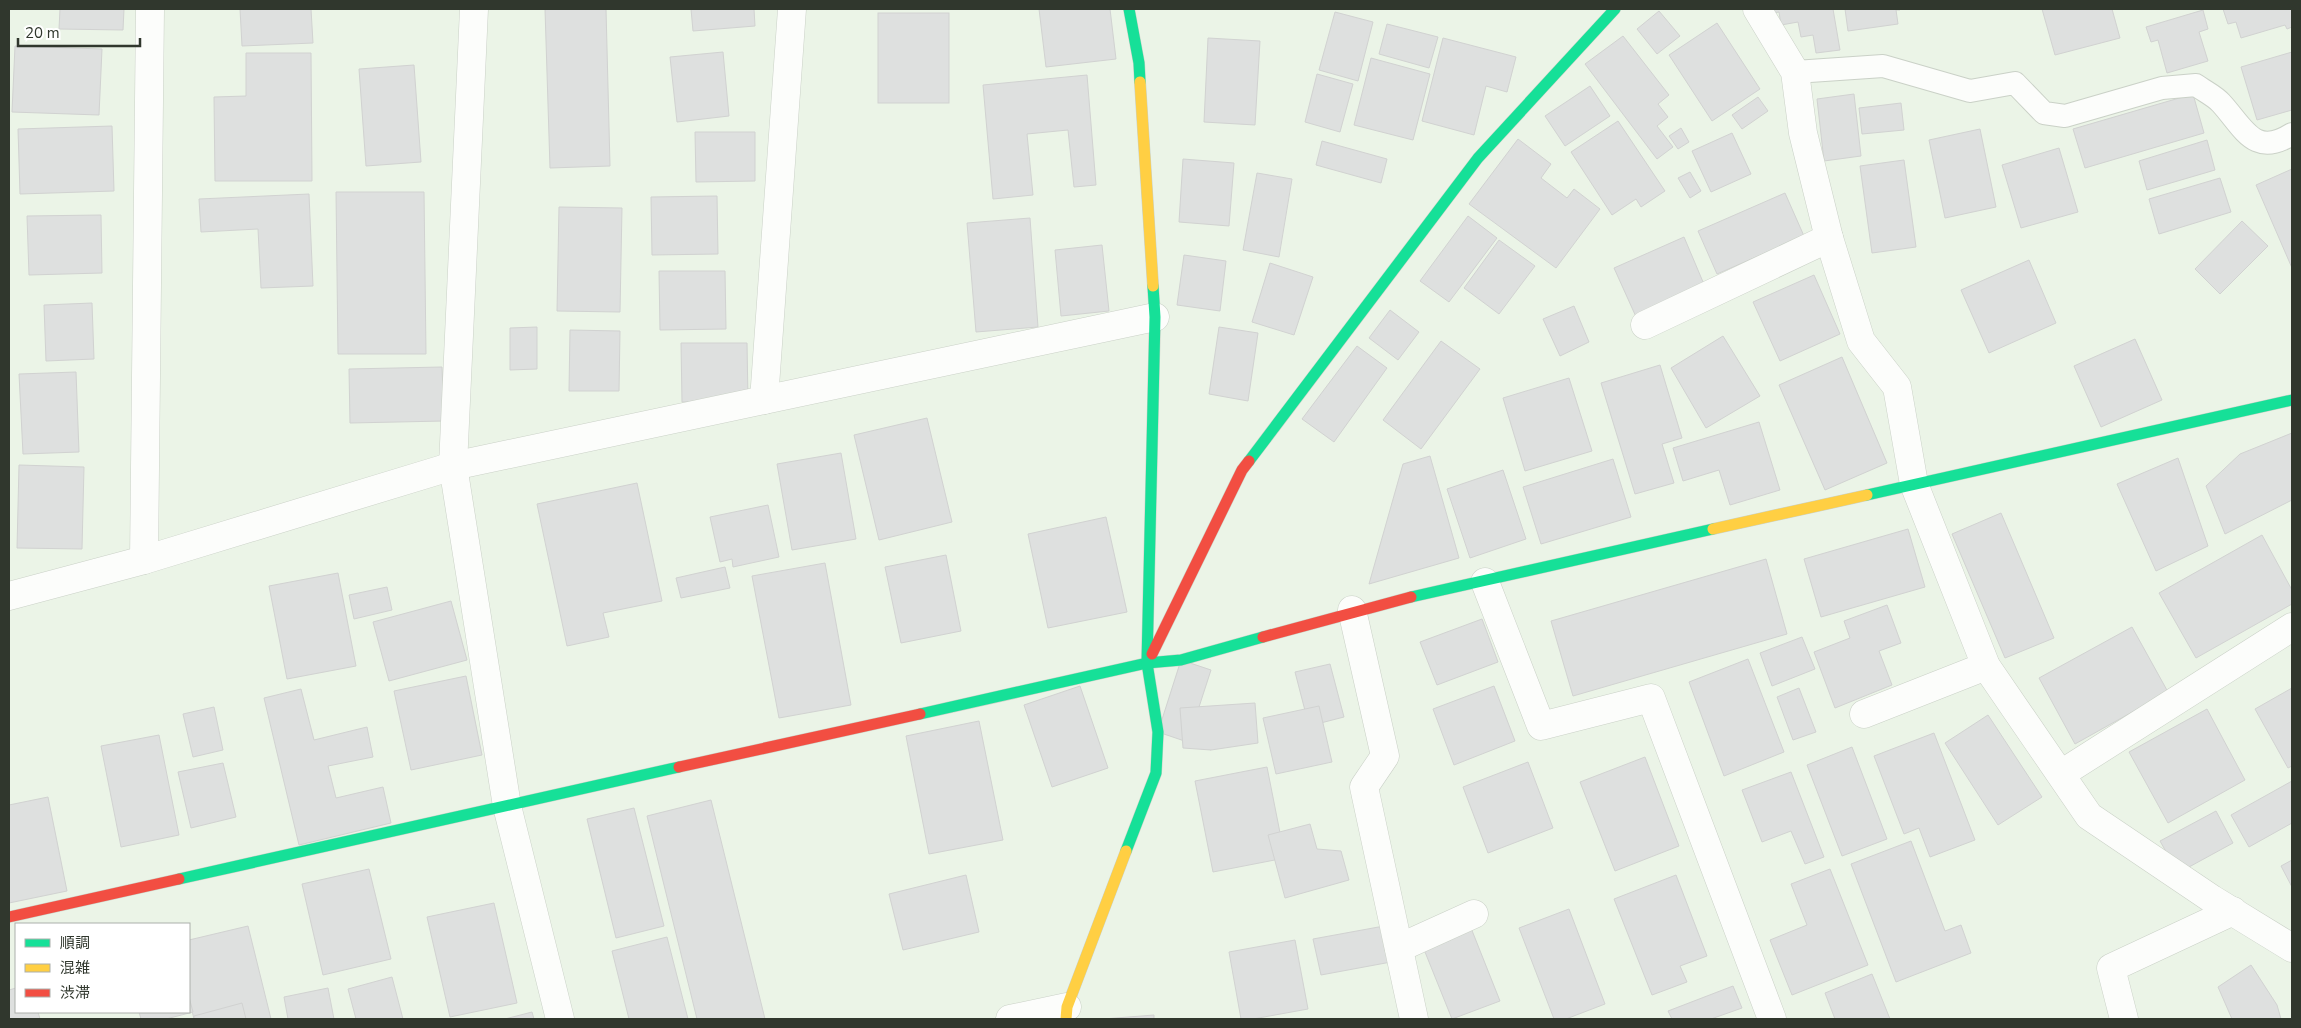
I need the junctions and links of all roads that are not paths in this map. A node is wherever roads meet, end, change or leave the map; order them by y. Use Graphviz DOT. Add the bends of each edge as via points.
graph roads {
  1 [pos="150,9"];
  2 [pos="474,9"];
  3 [pos="792,9"];
  4 [pos="1129,9"];
  5 [pos="1615,9"];
  6 [pos="1757,9"];
  7 [pos="1795,72"];
  8 [pos="2292,134"];
  9 [pos="1829,238"];
  10 [pos="1155,317"];
  11 [pos="1645,325"];
  12 [pos="764,400"];
  13 [pos="2292,400"];
  14 [pos="453,466"];
  15 [pos="1914,484"];
  16 [pos="144,560"];
  17 [pos="1485,582"];
  18 [pos="9,596"];
  19 [pos="1352,610"];
  20 [pos="2292,627"];
  21 [pos="1147,663"];
  22 [pos="1986,666"];
  23 [pos="1864,714"];
  24 [pos="2061,774"];
  25 [pos="507,806"];
  26 [pos="2233,911"];
  27 [pos="1474,914"];
  28 [pos="9,917"];
  29 [pos="2292,947"];
  30 [pos="1399,948"];
  31 [pos="1067,1013"];
  32 [pos="560,1019"];
  33 [pos="1010,1019"];
  34 [pos="1414,1019"];
  35 [pos="1772,1019"];
  36 [pos="2124,1019"];
  1 -- 16 [label="street"];
  2 -- 14 [label="street"];
  3 -- 12 [label="street"];
  4 -- 10 [label="street" via="1139,63"];
  5 -- 21 [label="street" via="1478,158 1242,470"];
  6 -- 7 [label="street"];
  7 -- 8 [label="lane" via="1883,66 1970,91 2015,83 2044,113 2066,116 2162,88 2196,85 2220,102 2250,138 2272,143"];
  7 -- 9 [label="street" via="1802,133"];
  9 -- 11 [label="street"];
  9 -- 15 [label="street" via="1861,341 1896,387"];
  10 -- 12 [label="street"];
  10 -- 21 [label="street"];
  12 -- 14 [label="street"];
  13 -- 15 [label="street"];
  14 -- 16 [label="street"];
  14 -- 25 [label="street"];
  15 -- 17 [label="street"];
  15 -- 22 [label="street"];
  16 -- 18 [label="street"];
  17 -- 19 [label="street"];
  17 -- 35 [label="street" via="1541,726 1651,698"];
  19 -- 21 [label="street" via="1181,660"];
  19 -- 30 [label="street" via="1385,756 1364,787"];
  20 -- 24 [label="street"];
  21 -- 25 [label="street"];
  21 -- 31 [label="street" via="1158,732 1156,773"];
  22 -- 23 [label="street"];
  22 -- 24 [label="street"];
  24 -- 26 [label="street" via="2089,816"];
  25 -- 28 [label="street"];
  25 -- 32 [label="street"];
  26 -- 29 [label="street"];
  26 -- 36 [label="street" via="2111,968"];
  27 -- 30 [label="street"];
  30 -- 34 [label="street"];
  31 -- 33 [label="street"];
}
